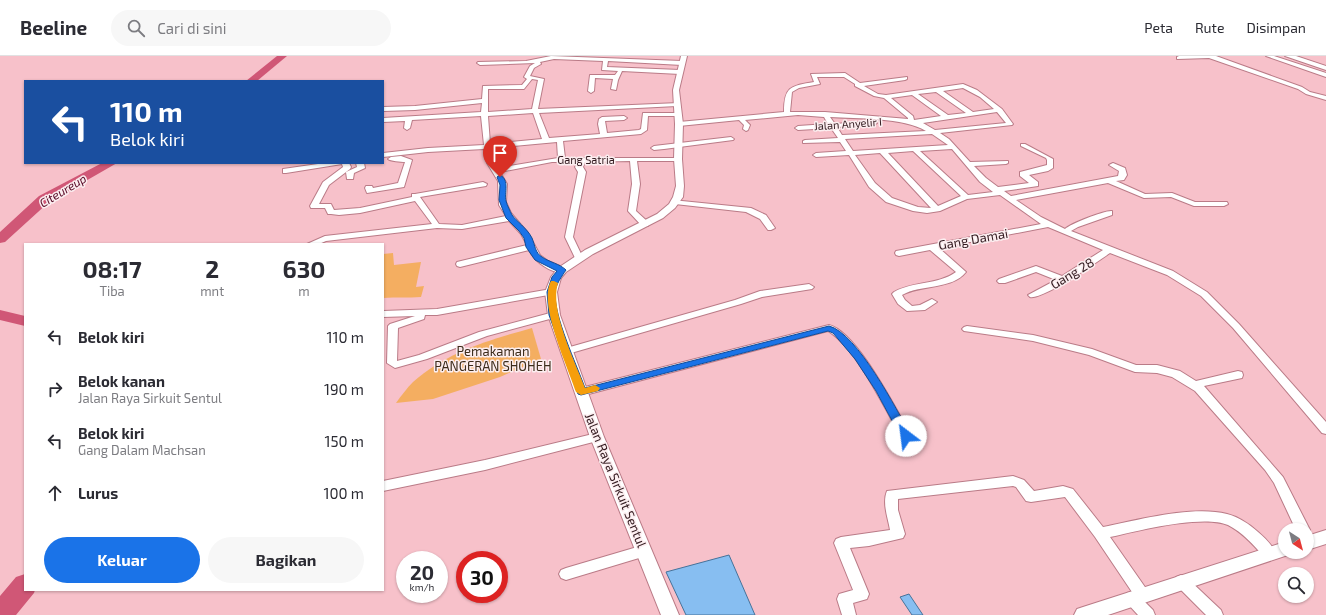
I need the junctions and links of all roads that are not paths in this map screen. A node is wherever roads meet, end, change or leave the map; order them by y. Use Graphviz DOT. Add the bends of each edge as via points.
graph roads {
  1 [pos="490,56"];
  2 [pos="571,56"];
  3 [pos="1202,56"];
  4 [pos="1209,56"];
  5 [pos="1213,56"];
  6 [pos="1269,56"];
  7 [pos="1289,56"];
  8 [pos="1309,56"];
  9 [pos="1179,58"];
  10 [pos="606,60"];
  11 [pos="536,61"];
  12 [pos="1326,61"];
  13 [pos="682,64"];
  14 [pos="1326,68"];
  15 [pos="621,70"];
  16 [pos="1326,75"];
  17 [pos="617,77"];
  18 [pos="530,78"];
  19 [pos="905,78"];
  20 [pos="857,85"];
  21 [pos="614,89"];
  22 [pos="938,90"];
  23 [pos="590,91"];
  24 [pos="913,93"];
  25 [pos="886,97"];
  26 [pos="1326,98"];
  27 [pos="484,101"];
  28 [pos="384,109"];
  29 [pos="876,109"];
  30 [pos="1000,110"];
  31 [pos="535,111"];
  32 [pos="786,113"];
  33 [pos="485,114"];
  34 [pos="678,114"];
  35 [pos="825,114"];
  36 [pos="972,114"];
  37 [pos="946,117"];
  38 [pos="409,118"];
  39 [pos="624,118"];
  40 [pos="880,118"];
  41 [pos="741,119"];
  42 [pos="384,120"];
  43 [pos="898,121"];
  44 [pos="913,121"];
  45 [pos="833,126"];
  46 [pos="407,128"];
  47 [pos="798,128"];
  48 [pos="746,129"];
  49 [pos="935,132"];
  50 [pos="604,136"];
  51 [pos="731,139"];
  52 [pos="842,139"];
  53 [pos="546,140"];
  54 [pos="560,140"];
  55 [pos="805,142"];
  56 [pos="1023,145"];
  57 [pos="487,147"];
  58 [pos="953,147"];
  59 [pos="654,148"];
  60 [pos="914,149"];
  61 [pos="882,151"];
  62 [pos="678,153"];
  63 [pos="851,153"];
  64 [pos="816,154"];
  65 [pos="384,156"];
  66 [pos="384,156"];
  67 [pos="562,160"];
  68 [pos="582,160"];
  69 [pos="633,160"];
  70 [pos="1006,162"];
  71 [pos="332,164"];
  72 [pos="346,164"];
  73 [pos="360,164"];
  74 [pos="968,164"];
  75 [pos="1113,165"];
  76 [pos="286,171"];
  77 [pos="495,171"];
  78 [pos="350,177"];
  79 [pos="1109,182"];
  80 [pos="483,184"];
  81 [pos="401,186"];
  82 [pos="369,188"];
  83 [pos="998,192"];
  84 [pos="415,197"];
  85 [pos="966,197"];
  86 [pos="1008,199"];
  87 [pos="675,202"];
  88 [pos="1224,204"];
  89 [pos="937,209"];
  90 [pos="1109,213"];
  91 [pos="510,218"];
  92 [pos="645,224"];
  93 [pos="1048,225"];
  94 [pos="437,226"];
  95 [pos="771,228"];
  96 [pos="1066,232"];
  97 [pos="315,243"];
  98 [pos="931,246"];
  99 [pos="530,247"];
  100 [pos="1110,249"];
  101 [pos="899,253"];
  102 [pos="579,258"];
  103 [pos="460,264"];
  104 [pos="562,270"];
  105 [pos="1063,280"];
  106 [pos="1002,281"];
  107 [pos="809,287"];
  108 [pos="551,292"];
  109 [pos="1033,295"];
  110 [pos="932,302"];
  111 [pos="384,314"];
  112 [pos="419,314"];
  113 [pos="554,315"];
  114 [pos="967,329"];
  115 [pos="567,351"];
  116 [pos="1238,375"];
  117 [pos="1194,385"];
  118 [pos="581,392"];
  119 [pos="1326,430"];
  120 [pos="906,436"];
  121 [pos="597,437"];
  122 [pos="384,486"];
  123 [pos="1303,523"];
  124 [pos="1100,533"];
  125 [pos="644,551"];
  126 [pos="1277,551"];
  127 [pos="566,574"];
  128 [pos="1181,582"];
  129 [pos="1137,596"];
  130 [pos="670,615"];
  131 [pos="849,615"];
  132 [pos="1083,615"];
  133 [pos="1148,615"];
  134 [pos="1216,615"];
  1 -- 11 [label="street" via="480,63"];
  2 -- 10 [label="street"];
  2 -- 11 [label="street"];
  3 -- 4 [label="street"];
  3 -- 9 [label="street"];
  4 -- 5 [label="street"];
  4 -- 26 [label="street"];
  6 -- 16 [label="street"];
  7 -- 14 [label="highway"];
  8 -- 12 [label="highway"];
  10 -- 13 [label="street"];
  10 -- 15 [label="street" via="604,69"];
  11 -- 18 [label="street" via="538,64 532,67 526,77"];
  13 -- 15 [label="street"];
  13 -- 34 [label="main road" via="676,90"];
  15 -- 17 [label="street"];
  17 -- 21 [label="street"];
  17 -- 23 [label="street" via="592,76"];
  18 -- 27 [label="street" via="524,87 485,87"];
  18 -- 31 [label="street" via="541,79"];
  19 -- 20 [label="street"];
  20 -- 25 [label="street"];
  20 -- 32 [label="street" via="844,75 813,75 818,83 797,87 788,93"];
  22 -- 24 [label="street"];
  22 -- 30 [label="street" via="967,87"];
  22 -- 36 [label="street"];
  24 -- 25 [label="street"];
  24 -- 37 [label="street"];
  25 -- 44 [label="street"];
  27 -- 28 [label="street"];
  27 -- 33 [label="street"];
  29 -- 40 [label="street"];
  30 -- 36 [label="street"];
  30 -- 49 [label="street" via="1010,124"];
  31 -- 33 [label="street"];
  31 -- 34 [label="street" via="586,104"];
  31 -- 53 [label="street"];
  32 -- 35 [label="street"];
  32 -- 41 [label="street"];
  33 -- 38 [label="street"];
  33 -- 57 [label="street"];
  34 -- 41 [label="street"];
  34 -- 50 [label="street" via="647,113 644,132"];
  34 -- 62 [label="main road"];
  35 -- 40 [label="street"];
  35 -- 45 [label="street"];
  36 -- 37 [label="street"];
  37 -- 44 [label="street"];
  38 -- 42 [label="street"];
  38 -- 46 [label="street"];
  39 -- 50 [label="street" via="602,120"];
  40 -- 44 [label="street"];
  41 -- 48 [label="street" via="747,125"];
  43 -- 45 [label="street, Jalan Anyelir I"];
  44 -- 49 [label="street"];
  45 -- 47 [label="street, Jalan Anyelir I"];
  45 -- 52 [label="street"];
  49 -- 52 [label="street"];
  49 -- 58 [label="street"];
  50 -- 54 [label="street"];
  51 -- 62 [label="street" via="705,141"];
  52 -- 55 [label="street"];
  52 -- 63 [label="street"];
  53 -- 54 [label="street"];
  53 -- 57 [label="street"];
  54 -- 67 [label="street"];
  56 -- 83 [label="street" via="1048,157 1051,160 1050,166 1023,174 1035,184"];
  57 -- 65 [label="street" via="428,150"];
  57 -- 77 [label="street"];
  58 -- 60 [label="street"];
  58 -- 74 [label="street"];
  59 -- 62 [label="street"];
  60 -- 61 [label="street"];
  60 -- 85 [label="street"];
  61 -- 63 [label="street"];
  61 -- 89 [label="street"];
  62 -- 69 [label="street, Gang Satria"];
  62 -- 87 [label="main road" via="680,186"];
  63 -- 64 [label="street"];
  63 -- 89 [label="street" via="872,186 889,200 921,210"];
  66 -- 81 [label="street" via="409,160"];
  67 -- 68 [label="street, Gang Satria"];
  67 -- 77 [label="street, Gang Satria"];
  68 -- 69 [label="street, Gang Satria"];
  68 -- 102 [label="street" via="569,237"];
  69 -- 92 [label="street" via="636,184 632,211"];
  70 -- 74 [label="street"];
  71 -- 76 [label="street"];
  72 -- 84 [label="street" via="347,167 326,184 314,206 328,206 331,212 336,213 350,212"];
  73 -- 78 [label="street" via="361,168 351,172"];
  74 -- 83 [label="street"];
  75 -- 79 [label="street" via="1122,170 1123,175"];
  77 -- 91 [label="street" via="502,181 502,200"];
  79 -- 86 [label="street"];
  79 -- 88 [label="street" via="1144,196 1172,195 1194,204"];
  80 -- 84 [label="street"];
  81 -- 82 [label="street" via="370,191"];
  81 -- 84 [label="street" via="407,187"];
  83 -- 85 [label="street"];
  83 -- 86 [label="street"];
  84 -- 94 [label="street"];
  85 -- 89 [label="street"];
  86 -- 93 [label="street"];
  87 -- 92 [label="main road" via="660,216"];
  87 -- 95 [label="street" via="748,210 763,217"];
  90 -- 96 [label="street" via="1102,213"];
  91 -- 94 [label="street" via="466,227"];
  91 -- 99 [label="street" via="528,238"];
  92 -- 102 [label="main road"];
  93 -- 96 [label="street"];
  93 -- 98 [label="street, Gang Damai"];
  94 -- 97 [label="street" via="335,238"];
  96 -- 100 [label="street"];
  98 -- 101 [label="street, Gang Damai"];
  98 -- 110 [label="street" via="962,272 936,282 902,290 897,294 901,302 910,309 922,308"];
  99 -- 103 [label="street"];
  99 -- 104 [label="street" via="542,262"];
  100 -- 105 [label="street, Gang 28"];
  100 -- 119 [label="street" via="1177,276 1204,294 1252,344"];
  102 -- 104 [label="main road"];
  104 -- 108 [label="main road" via="556,277"];
  105 -- 106 [label="street" via="1036,270"];
  105 -- 109 [label="street, Gang 28"];
  107 -- 115 [label="street" via="760,294"];
  108 -- 112 [label="street"];
  108 -- 113 [label="main road, Jalan Raya Sirkuit Sentul"];
  111 -- 112 [label="street"];
  112 -- 113 [label="street" via="421,317 393,326 392,363 395,365 483,334"];
  113 -- 115 [label="main road, Jalan Raya Sirkuit Sentul"];
  114 -- 117 [label="street" via="1034,338 1072,347 1136,368 1169,371"];
  115 -- 118 [label="main road, Jalan Raya Sirkuit Sentul"];
  116 -- 117 [label="street"];
  117 -- 123 [label="street" via="1270,467"];
  118 -- 120 [label="street" via="829,328 836,332 858,357 880,389"];
  118 -- 121 [label="main road, Jalan Raya Sirkuit Sentul"];
  121 -- 122 [label="street"];
  121 -- 125 [label="main road, Jalan Raya Sirkuit Sentul"];
  124 -- 126 [label="street" via="1177,519 1222,518 1231,521"];
  124 -- 129 [label="street"];
  124 -- 131 [label="street" via="1066,491 1031,497 1016,481 892,494 892,510 898,534 841,543 862,594 844,599"];
  125 -- 127 [label="street"];
  125 -- 130 [label="main road, Jalan Raya Sirkuit Sentul"];
  126 -- 128 [label="main road"];
  128 -- 129 [label="main road"];
  128 -- 134 [label="street"];
  129 -- 132 [label="main road"];
  129 -- 133 [label="street"];
}
